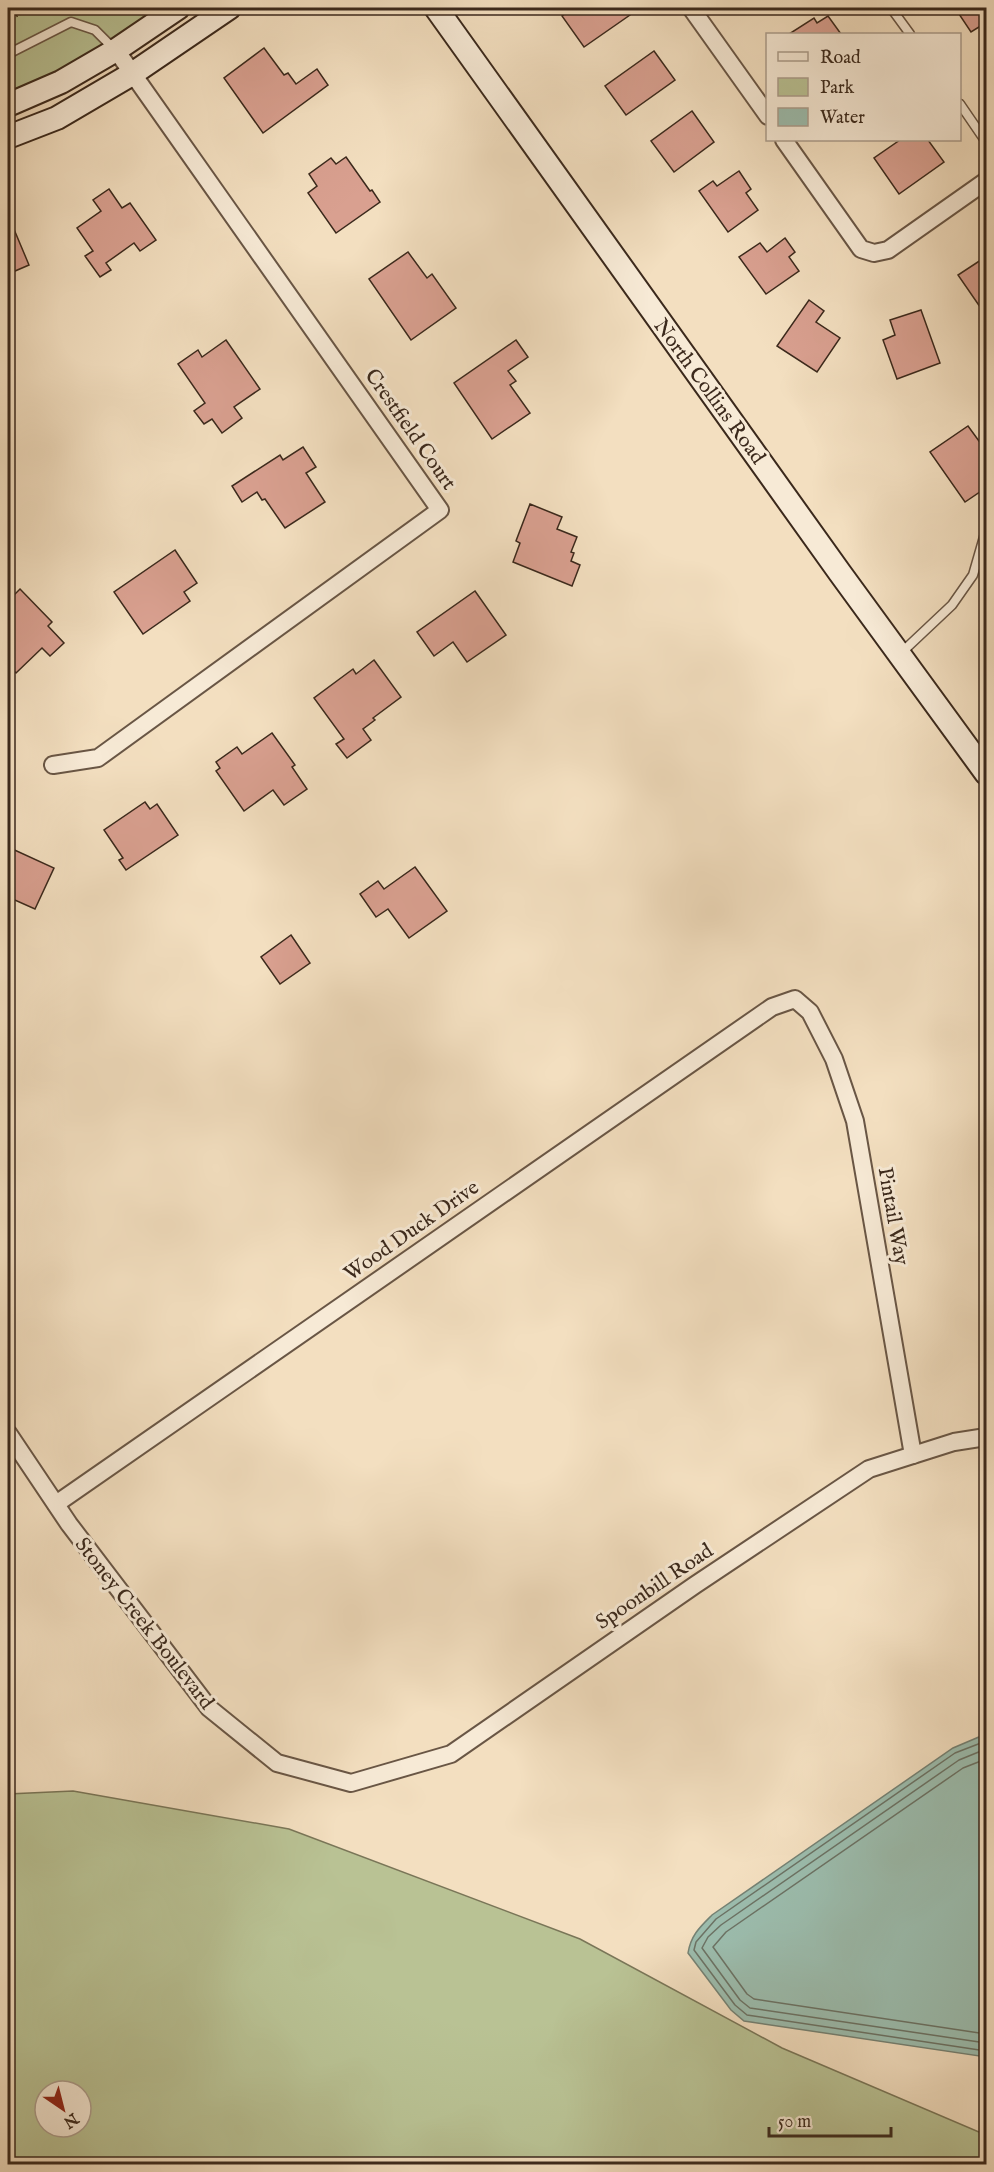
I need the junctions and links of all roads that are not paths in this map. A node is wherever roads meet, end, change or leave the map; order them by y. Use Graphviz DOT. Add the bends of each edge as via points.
graph roads {
  1 [pos="178,8"];
  2 [pos="229,8"];
  3 [pos="436,8"];
  4 [pos="692,8"];
  5 [pos="891,8"];
  6 [pos="909,33"];
  7 [pos="116,50"];
  8 [pos="8,54"];
  9 [pos="132,74"];
  10 [pos="8,105"];
  11 [pos="961,105"];
  12 [pos="766,113"];
  13 [pos="8,137"];
  14 [pos="785,141"];
  15 [pos="987,142"];
  16 [pos="987,181"];
  17 [pos="987,530"];
  18 [pos="900,654"];
  19 [pos="53,765"];
  20 [pos="987,773"];
  21 [pos="795,999"];
  22 [pos="8,1433"];
  23 [pos="987,1437"];
  24 [pos="913,1455"];
  25 [pos="56,1504"];
  26 [pos="351,1783"];
  1 -- 7 [label="street"];
  2 -- 9 [label="street"];
  3 -- 18 [label="street, North Collins Road"];
  4 -- 12 [label="street"];
  5 -- 6 [label="lane"];
  7 -- 8 [label="lane" via="95,30 71,22"];
  7 -- 9 [label="street, Crestfield Court"];
  7 -- 10 [label="street" via="61,82"];
  9 -- 13 [label="street" via="57,117"];
  9 -- 19 [label="street, Crestfield Court" via="440,510 98,758"];
  11 -- 15 [label="lane"];
  14 -- 16 [label="street" via="861,249 874,253 888,250"];
  17 -- 18 [label="lane" via="973,575 952,605"];
  18 -- 20 [label="street, North Collins Road"];
  21 -- 24 [label="street, Pintail Way" via="810,1012 834,1059 855,1121"];
  21 -- 25 [label="street, Wood Duck Drive" via="772,1007"];
  22 -- 25 [label="street, Stoney Creek Boulevard"];
  23 -- 24 [label="street, Spoonbill Road"];
  24 -- 26 [label="street, Spoonbill Road" via="868,1469 451,1754"];
  25 -- 26 [label="street, Stoney Creek Boulevard" via="209,1708 277,1763"];
}
